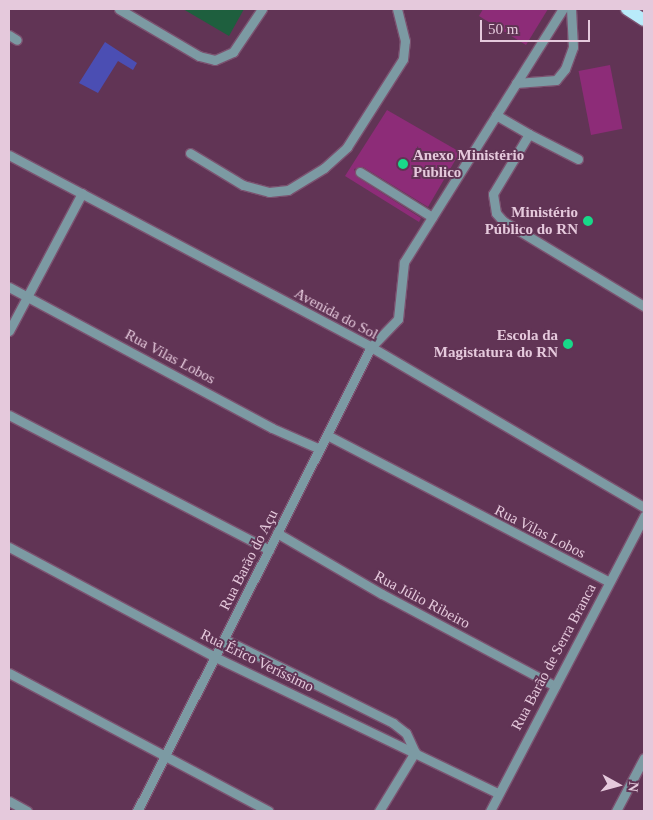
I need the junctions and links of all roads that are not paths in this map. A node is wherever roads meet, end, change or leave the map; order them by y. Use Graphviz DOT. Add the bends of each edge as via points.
graph roads {
  1 [pos="119,9"];
  2 [pos="262,9"];
  3 [pos="397,9"];
  4 [pos="563,9"];
  5 [pos="571,9"];
  6 [pos="627,9"];
  7 [pos="644,20"];
  8 [pos="516,83"];
  9 [pos="496,115"];
  10 [pos="529,134"];
  11 [pos="190,153"];
  12 [pos="9,155"];
  13 [pos="578,159"];
  14 [pos="360,172"];
  15 [pos="82,193"];
  16 [pos="432,216"];
  17 [pos="9,287"];
  18 [pos="26,297"];
  19 [pos="644,306"];
  20 [pos="9,331"];
  21 [pos="371,347"];
  22 [pos="9,415"];
  23 [pos="327,435"];
  24 [pos="320,449"];
  25 [pos="644,507"];
  26 [pos="644,516"];
  27 [pos="278,533"];
  28 [pos="9,547"];
  29 [pos="269,550"];
  30 [pos="610,582"];
  31 [pos="224,639"];
  32 [pos="215,657"];
  33 [pos="9,673"];
  34 [pos="555,686"];
  35 [pos="415,752"];
  36 [pos="166,757"];
  37 [pos="644,758"];
  38 [pos="497,793"];
  39 [pos="9,801"];
  40 [pos="28,811"];
  41 [pos="137,811"];
  42 [pos="269,811"];
  43 [pos="379,811"];
  44 [pos="490,811"];
  45 [pos="616,811"];
  1 -- 2 [label="street" via="199,56 215,60 233,52"];
  3 -- 11 [label="street" via="404,59 347,148 324,168 288,190 269,192 243,185"];
  4 -- 8 [label="street, Rua Barão do Açu"];
  5 -- 8 [label="street" via="573,47 565,69 556,80"];
  6 -- 7 [label="main road"];
  8 -- 9 [label="street, Rua Barão do Açu"];
  9 -- 10 [label="street"];
  9 -- 16 [label="street, Rua Barão do Açu"];
  10 -- 13 [label="street"];
  10 -- 19 [label="street" via="493,194 496,213 503,221"];
  12 -- 15 [label="street, Avenida do Sol"];
  14 -- 16 [label="street"];
  15 -- 18 [label="street"];
  15 -- 21 [label="street, Avenida do Sol"];
  16 -- 21 [label="street, Rua Barão do Açu" via="401,269 402,306 398,319"];
  17 -- 18 [label="street, Rua Vilas Lobos"];
  18 -- 20 [label="street"];
  18 -- 24 [label="street, Rua Vilas Lobos" via="272,428"];
  21 -- 23 [label="street, Rua Barão do Açu"];
  21 -- 25 [label="street, Avenida do Sol"];
  22 -- 29 [label="street"];
  23 -- 24 [label="street, Rua Barão do Açu"];
  23 -- 30 [label="street, Rua Vilas Lobos"];
  24 -- 27 [label="street, Rua Barão do Açu"];
  26 -- 30 [label="street, Rua Barão de Serra Branca"];
  27 -- 29 [label="street, Rua Barão do Açu"];
  27 -- 34 [label="street, Rua Júlio Ribeiro" via="382,594"];
  28 -- 32 [label="street, Rua Érico Veríssimo"];
  29 -- 31 [label="street, Rua Barão do Açu"];
  30 -- 34 [label="street, Rua Barão de Serra Branca"];
  31 -- 32 [label="street, Rua Barão do Açu"];
  31 -- 35 [label="street" via="392,723 406,733"];
  32 -- 35 [label="street, Rua Érico Veríssimo"];
  32 -- 36 [label="street, Rua Barão do Açu"];
  33 -- 36 [label="street"];
  34 -- 38 [label="street, Rua Barão de Serra Branca"];
  35 -- 38 [label="street, Rua Érico Veríssimo"];
  35 -- 43 [label="street"];
  36 -- 41 [label="street, Rua Barão do Açu"];
  36 -- 42 [label="street"];
  37 -- 45 [label="street"];
  38 -- 44 [label="street, Rua Barão de Serra Branca"];
  39 -- 40 [label="street"];
}
